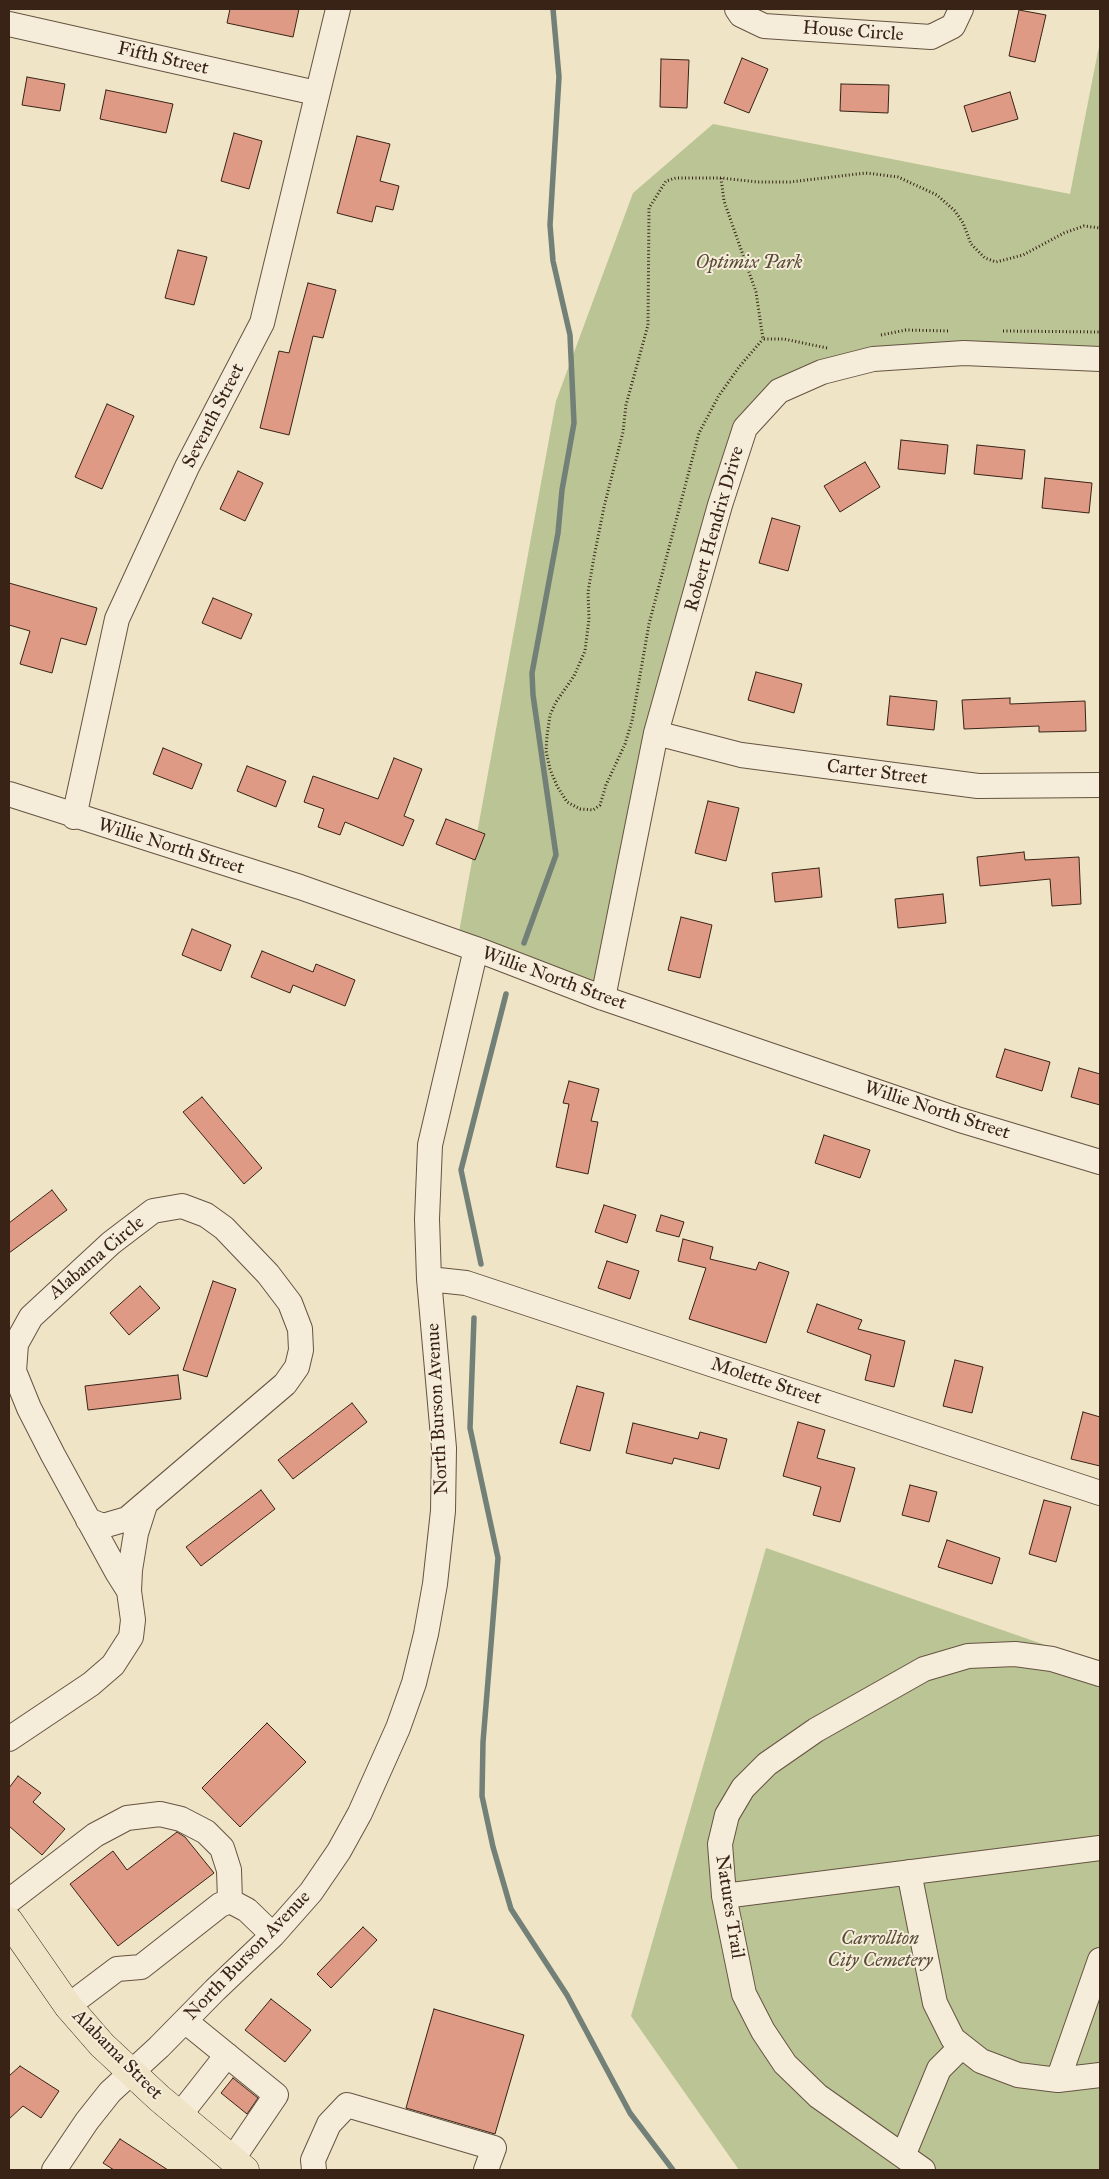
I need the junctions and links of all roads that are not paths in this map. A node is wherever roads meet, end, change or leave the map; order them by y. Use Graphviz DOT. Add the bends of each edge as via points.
graph roads {
  1 [pos="338,9"];
  2 [pos="737,9"];
  3 [pos="961,9"];
  4 [pos="9,24"];
  5 [pos="316,93"];
  6 [pos="1100,359"];
  7 [pos="656,733"];
  8 [pos="1100,785"];
  9 [pos="9,794"];
  10 [pos="74,817"];
  11 [pos="476,949"];
  12 [pos="603,998"];
  13 [pos="1100,1162"];
  14 [pos="429,1279"];
  15 [pos="1100,1493"];
  16 [pos="144,1505"];
  17 [pos="88,1520"];
  18 [pos="130,1591"];
  19 [pos="1100,1674"];
  20 [pos="9,1739"];
  21 [pos="1100,1848"];
  22 [pos="909,1872"];
  23 [pos="724,1896"];
  24 [pos="9,1901"];
  25 [pos="230,1901"];
  26 [pos="9,1921"];
  27 [pos="273,1934"];
  28 [pos="1100,1960"];
  29 [pos="68,2006"];
  30 [pos="185,2021"];
  31 [pos="962,2046"];
  32 [pos="227,2055"];
  33 [pos="130,2072"];
  34 [pos="1100,2075"];
  35 [pos="1058,2080"];
  36 [pos="179,2116"];
  37 [pos="903,2156"];
  38 [pos="239,2165"];
  39 [pos="54,2170"];
  40 [pos="314,2170"];
  41 [pos="486,2170"];
  42 [pos="923,2170"];
  1 -- 5 [label="street, Seventh Street"];
  2 -- 3 [label="street, House Circle" via="741,15 764,26 931,37 953,26"];
  4 -- 5 [label="street, Fifth Street"];
  5 -- 10 [label="street, Seventh Street" via="262,323 187,467 117,618"];
  6 -- 7 [label="street, Robert Hendrix Drive" via="964,353 873,359 822,372 779,391 745,428"];
  7 -- 8 [label="street, Carter Street" via="741,755 978,786"];
  7 -- 12 [label="street, Robert Hendrix Drive"];
  9 -- 10 [label="street, Willie North Street"];
  10 -- 11 [label="street, Willie North Street" via="300,887"];
  11 -- 12 [label="street, Willie North Street"];
  11 -- 14 [label="street, North Burson Avenue" via="430,1145"];
  12 -- 13 [label="street, Willie North Street" via="960,1120"];
  14 -- 15 [label="street, Molette Street" via="466,1284"];
  14 -- 27 [label="street, North Burson Avenue" via="444,1448 443,1511 426,1634 398,1728 360,1813 339,1852 311,1892"];
  16 -- 17 [label="street, Alabama Circle" via="127,1520 114,1525 103,1526"];
  16 -- 17 [label="street, Alabama Circle" via="285,1384 297,1367 301,1350 300,1329 290,1303 268,1274 224,1228 206,1215 182,1206 153,1211 111,1243 31,1317 16,1344 14,1371"];
  16 -- 18 [label="street, Alabama Circle" via="132,1551"];
  17 -- 18 [label="street, Alabama Circle"];
  18 -- 20 [label="street, Alabama Circle" via="131,1637 113,1665"];
  19 -- 23 [label="street, Natures Trail" via="1052,1660 1015,1654 968,1656 924,1669 816,1730 767,1764 744,1788 727,1815 720,1844"];
  21 -- 22 [label="street"];
  22 -- 23 [label="street"];
  22 -- 31 [label="street" via="935,2004 953,2039"];
  23 -- 37 [label="street, Natures Trail" via="744,1994 785,2064 818,2096"];
  24 -- 25 [label="street" via="95,1835 127,1818 160,1814 181,1819 206,1832 222,1848 229,1870"];
  25 -- 27 [label="street" via="247,1910"];
  25 -- 29 [label="street" via="220,1905 141,1967 117,1969"];
  26 -- 29 [label="main road, Alabama Street"];
  27 -- 30 [label="street, North Burson Avenue"];
  28 -- 35 [label="street"];
  29 -- 33 [label="main road, Alabama Street"];
  30 -- 32 [label="street"];
  30 -- 33 [label="street, North Burson Avenue"];
  31 -- 35 [label="street" via="981,2061 1018,2075"];
  31 -- 37 [label="street" via="939,2069"];
  32 -- 36 [label="street"];
  32 -- 38 [label="street" via="276,2095"];
  33 -- 36 [label="main road, Alabama Street"];
  33 -- 39 [label="street, North Burson Avenue" via="110,2092"];
  34 -- 35 [label="street"];
  36 -- 38 [label="main road, Alabama Street"];
  37 -- 42 [label="street, Natures Trail"];
  40 -- 41 [label="street" via="313,2160 329,2124 347,2105 494,2148"];
}
